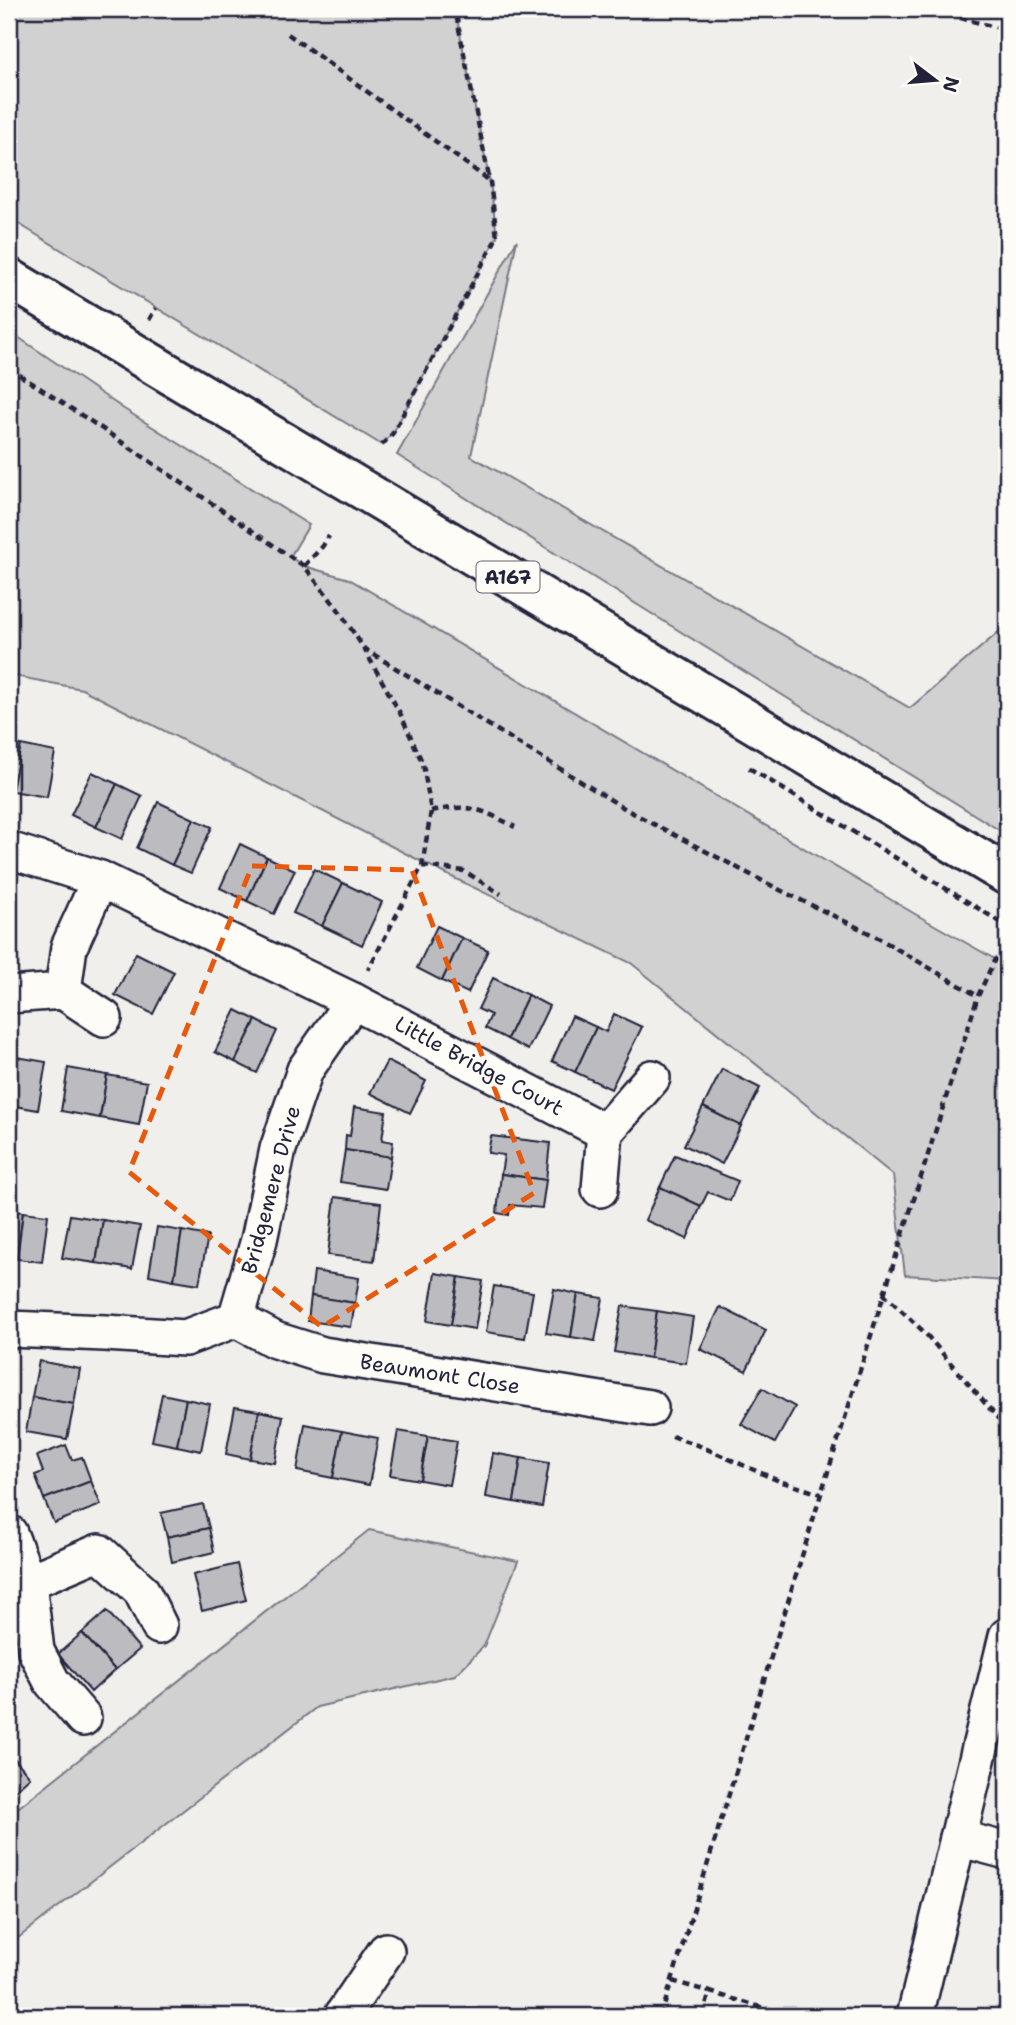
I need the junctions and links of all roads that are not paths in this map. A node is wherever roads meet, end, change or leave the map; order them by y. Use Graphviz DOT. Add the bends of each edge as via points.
graph roads {
  1 [pos="9,278"];
  2 [pos="9,850"];
  3 [pos="1007,875"];
  4 [pos="100,879"];
  5 [pos="63,992"];
  6 [pos="9,995"];
  7 [pos="353,1001"];
  8 [pos="104,1018"];
  9 [pos="652,1078"];
  10 [pos="605,1132"];
  11 [pos="600,1189"];
  12 [pos="236,1319"];
  13 [pos="9,1329"];
  14 [pos="658,1421"];
  15 [pos="9,1533"];
  16 [pos="30,1599"];
  17 [pos="159,1626"];
  18 [pos="1007,1636"];
  19 [pos="83,1718"];
  20 [pos="958,1838"];
  21 [pos="1007,1851"];
  22 [pos="386,1951"];
  23 [pos="342,2016"];
  24 [pos="915,2016"];
  1 -- 3 [label="highway, A167"];
  2 -- 4 [label="street"];
  4 -- 5 [label="street" via="69,947"];
  4 -- 7 [label="street"];
  5 -- 6 [label="street"];
  5 -- 8 [label="street"];
  7 -- 10 [label="street, Little Bridge Court"];
  7 -- 12 [label="street, Bridgemere Drive" via="305,1070 278,1149"];
  9 -- 10 [label="street"];
  10 -- 11 [label="street"];
  12 -- 13 [label="street" via="185,1338"];
  12 -- 14 [label="street, Beaumont Close" via="275,1340 323,1355"];
  15 -- 16 [label="street"];
  16 -- 17 [label="street" via="99,1552 141,1590"];
  16 -- 19 [label="street" via="36,1651 52,1682"];
  18 -- 20 [label="street"];
  20 -- 21 [label="street"];
  20 -- 24 [label="street"];
  22 -- 23 [label="street"];
}
